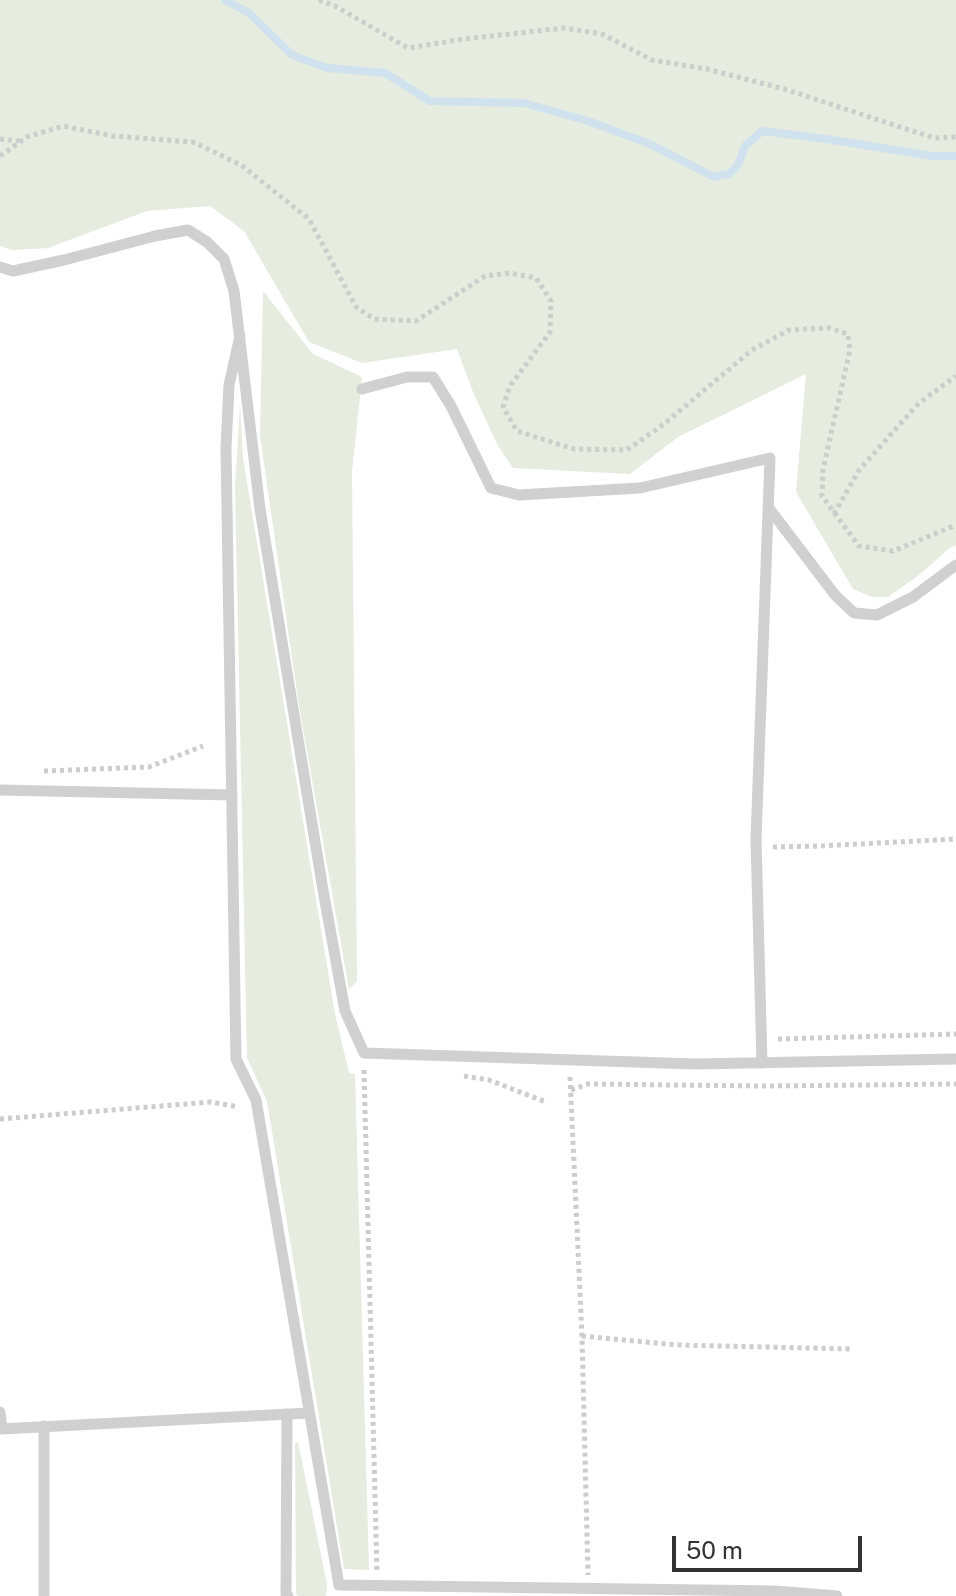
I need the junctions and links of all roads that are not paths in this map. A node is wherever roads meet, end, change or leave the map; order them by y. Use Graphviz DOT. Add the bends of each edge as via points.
graph roads {
  1 [pos="0,267"];
  2 [pos="240,336"];
  3 [pos="362,389"];
  4 [pos="768,506"];
  5 [pos="956,565"];
  6 [pos="0,790"];
  7 [pos="232,795"];
  8 [pos="956,1059"];
  9 [pos="762,1063"];
  10 [pos="0,1412"];
  11 [pos="309,1413"];
  12 [pos="287,1414"];
  13 [pos="44,1426"];
  14 [pos="1,1429"];
  15 [pos="377,1591"];
  16 [pos="775,1594"];
  17 [pos="44,1596"];
  18 [pos="288,1596"];
  19 [pos="837,1596"];
  1 -- 2 [label="lane" via="13,271 188,230 224,259"];
  2 -- 7 [label="lane" via="229,385 226,448"];
  2 -- 9 [label="lane" via="260,509 323,890 345,1011 364,1053"];
  3 -- 4 [label="lane" via="407,377 433,377 491,488 519,495 640,488 770,458"];
  4 -- 5 [label="lane" via="854,613 877,615 913,597"];
  4 -- 9 [label="lane" via="756,847"];
  6 -- 7 [label="lane"];
  7 -- 11 [label="lane" via="236,1059 256,1100"];
  8 -- 9 [label="lane"];
  10 -- 14 [label="lane"];
  11 -- 12 [label="lane"];
  11 -- 15 [label="lane" via="339,1585"];
  12 -- 13 [label="lane"];
  12 -- 18 [label="lane"];
  13 -- 14 [label="lane"];
  13 -- 17 [label="lane"];
  15 -- 16 [label="lane"];
  16 -- 19 [label="lane"];
}
